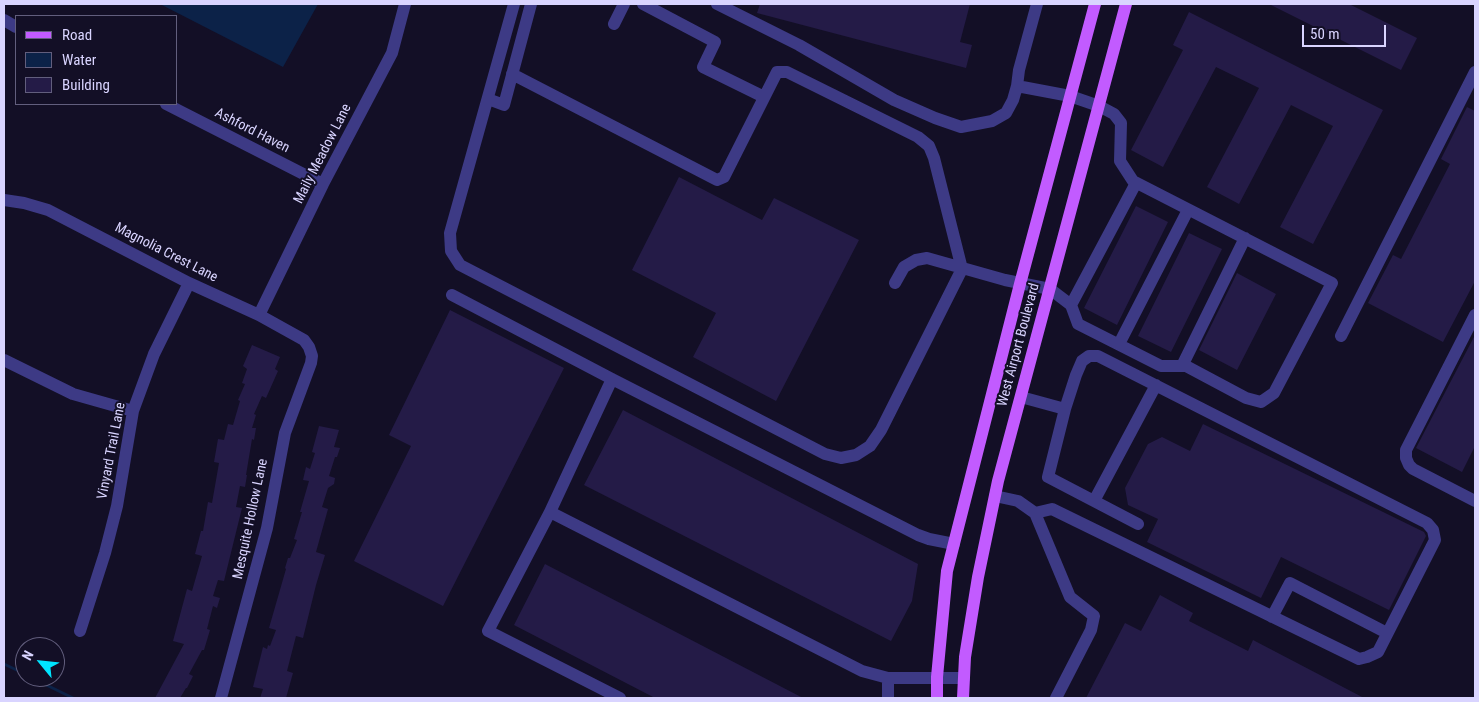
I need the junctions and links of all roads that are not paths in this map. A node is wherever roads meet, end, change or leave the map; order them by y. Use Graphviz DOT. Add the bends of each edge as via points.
graph roads {
  1 [pos="405,4"];
  2 [pos="514,4"];
  3 [pos="531,4"];
  4 [pos="624,4"];
  5 [pos="643,4"];
  6 [pos="717,4"];
  7 [pos="1037,4"];
  8 [pos="1095,4"];
  9 [pos="1126,4"];
  10 [pos="4,20"];
  11 [pos="614,24"];
  12 [pos="15,26"];
  13 [pos="1475,72"];
  14 [pos="512,74"];
  15 [pos="1016,86"];
  16 [pos="1070,96"];
  17 [pos="764,97"];
  18 [pos="488,99"];
  19 [pos="168,105"];
  20 [pos="1099,106"];
  21 [pos="1136,183"];
  22 [pos="323,184"];
  23 [pos="4,200"];
  24 [pos="1188,210"];
  25 [pos="1245,238"];
  26 [pos="962,269"];
  27 [pos="189,283"];
  28 [pos="895,283"];
  29 [pos="1020,284"];
  30 [pos="1050,289"];
  31 [pos="452,295"];
  32 [pos="1070,305"];
  33 [pos="259,315"];
  34 [pos="1475,315"];
  35 [pos="1341,336"];
  36 [pos="1118,344"];
  37 [pos="309,347"];
  38 [pos="4,360"];
  39 [pos="1182,366"];
  40 [pos="612,379"];
  41 [pos="1156,385"];
  42 [pos="1020,397"];
  43 [pos="1066,409"];
  44 [pos="133,411"];
  45 [pos="995,496"];
  46 [pos="1094,501"];
  47 [pos="1475,501"];
  48 [pos="550,512"];
  49 [pos="1035,513"];
  50 [pos="1138,524"];
  51 [pos="954,544"];
  52 [pos="1272,617"];
  53 [pos="80,631"];
  54 [pos="1387,633"];
  55 [pos="937,677"];
  56 [pos="888,678"];
  57 [pos="964,678"];
  58 [pos="221,698"];
  59 [pos="620,698"];
  60 [pos="888,698"];
  61 [pos="936,698"];
  62 [pos="963,698"];
  63 [pos="1056,698"];
  1 -- 22 [label="street, Maily Meadow Lane" via="392,54"];
  2 -- 18 [label="street"];
  3 -- 14 [label="street"];
  4 -- 11 [label="street"];
  5 -- 17 [label="street" via="714,42 703,68"];
  6 -- 15 [label="street" via="799,45 894,100 961,127 992,121 1006,113"];
  7 -- 15 [label="street"];
  8 -- 16 [label="main road, West Airport Boulevard"];
  9 -- 20 [label="main road, West Airport Boulevard"];
  10 -- 12 [label="street"];
  13 -- 35 [label="street"];
  14 -- 17 [label="street" via="717,180 724,177"];
  14 -- 18 [label="street" via="504,106"];
  15 -- 16 [label="street"];
  16 -- 20 [label="street"];
  16 -- 29 [label="main road, West Airport Boulevard"];
  17 -- 26 [label="street" via="777,72 787,72 918,137 929,146"];
  18 -- 26 [label="street" via="450,233 451,251 460,265 825,454 848,457 870,446"];
  19 -- 22 [label="street, Ashford Haven"];
  20 -- 21 [label="street" via="1114,114 1121,123 1120,161"];
  20 -- 30 [label="main road, West Airport Boulevard"];
  21 -- 24 [label="street"];
  21 -- 32 [label="street"];
  22 -- 33 [label="street, Maily Meadow Lane"];
  23 -- 27 [label="street, Magnolia Crest Lane" via="48,210"];
  24 -- 25 [label="street"];
  24 -- 36 [label="street"];
  25 -- 39 [label="street"];
  25 -- 39 [label="street" via="1332,283 1274,393 1261,402 1246,398"];
  26 -- 28 [label="street" via="927,258 916,260 904,267"];
  26 -- 29 [label="street"];
  27 -- 33 [label="street, Magnolia Crest Lane"];
  27 -- 44 [label="street, Vinyard Trail Lane" via="154,354"];
  29 -- 30 [label="street"];
  29 -- 51 [label="main road, West Airport Boulevard"];
  30 -- 32 [label="street"];
  30 -- 42 [label="main road, West Airport Boulevard"];
  31 -- 40 [label="street"];
  32 -- 36 [label="street" via="1078,324"];
  33 -- 37 [label="street, Magnolia Crest Lane" via="304,340"];
  34 -- 47 [label="street" via="1406,450 1406,458 1413,469"];
  36 -- 39 [label="street" via="1161,366"];
  37 -- 58 [label="street, Mesquite Hollow Lane" via="311,363 285,433 267,528"];
  38 -- 44 [label="street" via="73,394"];
  40 -- 48 [label="street"];
  40 -- 51 [label="street" via="918,535"];
  41 -- 43 [label="street" via="1098,356 1089,356 1082,361"];
  41 -- 46 [label="street"];
  41 -- 54 [label="street" via="1427,524 1433,530 1435,540"];
  42 -- 43 [label="street"];
  42 -- 45 [label="main road, West Airport Boulevard"];
  43 -- 46 [label="street" via="1048,477"];
  44 -- 53 [label="street, Vinyard Trail Lane" via="117,506"];
  45 -- 49 [label="street" via="1018,501"];
  45 -- 57 [label="main road, West Airport Boulevard" via="978,577"];
  46 -- 50 [label="street"];
  48 -- 56 [label="street" via="862,671"];
  48 -- 59 [label="street" via="488,631"];
  49 -- 52 [label="street" via="1052,509"];
  49 -- 63 [label="street" via="1070,597 1094,616 1091,630"];
  51 -- 55 [label="main road, West Airport Boulevard" via="947,571"];
  52 -- 54 [label="street" via="1359,659 1378,652"];
  52 -- 54 [label="street" via="1290,583"];
  55 -- 56 [label="street"];
  55 -- 57 [label="street"];
  55 -- 61 [label="main road, West Airport Boulevard"];
  56 -- 60 [label="street"];
  57 -- 62 [label="main road, West Airport Boulevard"];
}
